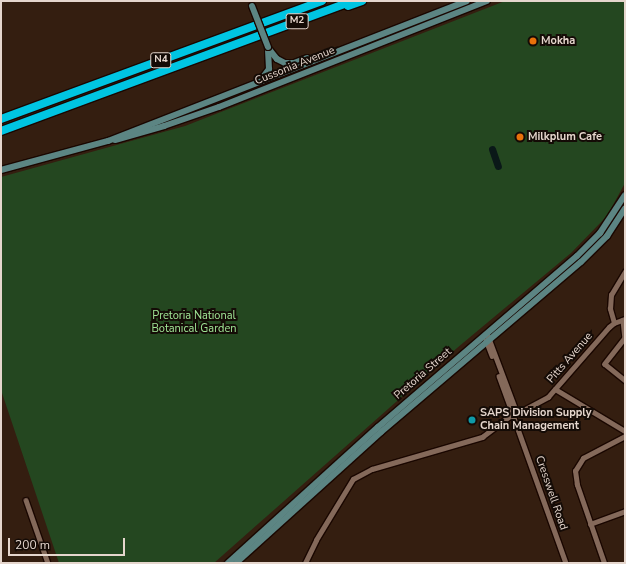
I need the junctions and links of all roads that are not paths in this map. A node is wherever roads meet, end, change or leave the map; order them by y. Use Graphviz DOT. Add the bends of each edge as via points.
graph roads {
  1 [pos="322,1"];
  2 [pos="352,1"];
  3 [pos="362,1"];
  4 [pos="467,1"];
  5 [pos="487,1"];
  6 [pos="251,4"];
  7 [pos="243,41"];
  8 [pos="268,47"];
  9 [pos="332,53"];
  10 [pos="276,74"];
  11 [pos="279,83"];
  12 [pos="247,86"];
  13 [pos="1,119"];
  14 [pos="1,131"];
  15 [pos="108,141"];
  16 [pos="1,170"];
  17 [pos="625,195"];
  18 [pos="625,208"];
  19 [pos="625,272"];
  20 [pos="624,320"];
  21 [pos="614,323"];
  22 [pos="486,334"];
  23 [pos="625,338"];
  24 [pos="489,342"];
  25 [pos="625,380"];
  26 [pos="555,389"];
  27 [pos="515,413"];
  28 [pos="625,431"];
  29 [pos="625,436"];
  30 [pos="26,500"];
  31 [pos="625,511"];
  32 [pos="590,524"];
  33 [pos="48,563"];
  34 [pos="228,563"];
  35 [pos="236,563"];
  36 [pos="305,563"];
  37 [pos="566,563"];
  38 [pos="604,563"];
  1 -- 13 [label="highway, N4"];
  2 -- 7 [label="highway, M2"];
  3 -- 7 [label="highway"];
  4 -- 9 [label="main road, Cussonia Avenue"];
  5 -- 11 [label="main road, Cussonia Avenue"];
  6 -- 8 [label="main road, bridge"];
  7 -- 14 [label="highway, N4"];
  8 -- 9 [label="main road" via="277,59 288,63"];
  8 -- 10 [label="main road"];
  8 -- 12 [label="main road" via="268,73"];
  9 -- 10 [label="main road, Cussonia Avenue"];
  10 -- 11 [label="main road"];
  10 -- 12 [label="main road, Cussonia Avenue"];
  11 -- 15 [label="main road, Cussonia Avenue" via="164,126"];
  12 -- 15 [label="main road, Cussonia Avenue"];
  15 -- 16 [label="main road, Cussonia Avenue"];
  17 -- 22 [label="main road, Pretoria Street" via="600,233 577,256"];
  18 -- 24 [label="main road, Pretoria Street" via="606,236 582,262"];
  19 -- 21 [label="street" via="611,295 610,309"];
  20 -- 21 [label="street, Pitts Avenue"];
  20 -- 23 [label="street"];
  21 -- 26 [label="street, Pitts Avenue"];
  22 -- 24 [label="street, Cresswell Road"];
  22 -- 34 [label="main road, Pretoria Street" via="378,427"];
  23 -- 25 [label="street" via="605,364"];
  24 -- 27 [label="street, Cresswell Road"];
  24 -- 35 [label="main road, Pretoria Street" via="381,432"];
  26 -- 27 [label="street, Pitts Avenue" via="543,400"];
  26 -- 28 [label="street"];
  27 -- 36 [label="street" via="482,437 372,469 353,479"];
  27 -- 37 [label="street, Cresswell Road"];
  29 -- 32 [label="street" via="587,456 580,461 575,471"];
  30 -- 33 [label="street"];
  31 -- 32 [label="street"];
  32 -- 38 [label="street"];
}
